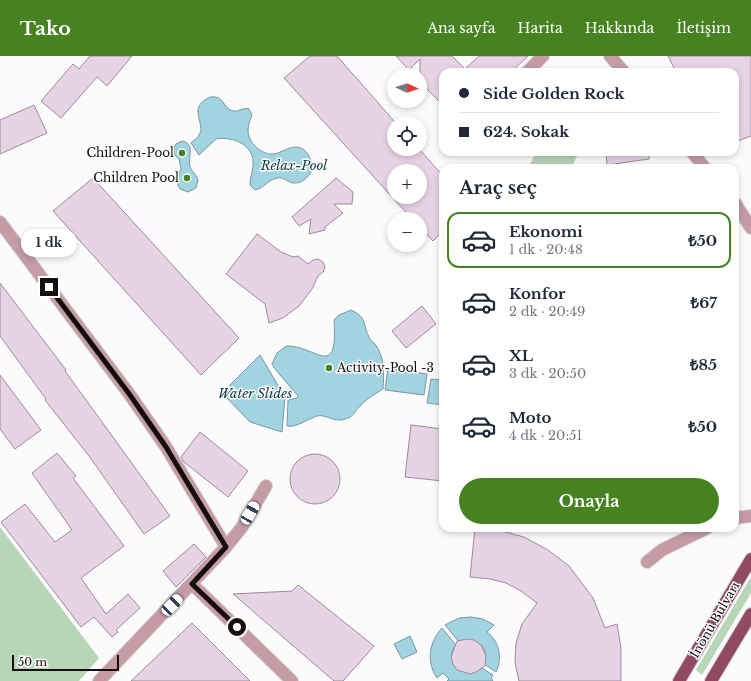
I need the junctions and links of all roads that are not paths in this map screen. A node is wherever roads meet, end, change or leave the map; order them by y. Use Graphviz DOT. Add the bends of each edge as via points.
graph roads {
  1 [pos="543,56"];
  2 [pos="610,56"];
  3 [pos="531,68"];
  4 [pos="620,68"];
  5 [pos="695,156"];
  6 [pos="702,164"];
  7 [pos="739,209"];
  8 [pos="0,222"];
  9 [pos="751,228"];
  10 [pos="266,486"];
  11 [pos="751,516"];
  12 [pos="739,518"];
  13 [pos="699,532"];
  14 [pos="226,547"];
  15 [pos="751,559"];
  16 [pos="646,562"];
  17 [pos="192,584"];
  18 [pos="751,614"];
  19 [pos="99,681"];
  20 [pos="292,681"];
  21 [pos="679,681"];
  22 [pos="711,681"];
  1 -- 3 [label="street"];
  2 -- 4 [label="street"];
  5 -- 6 [label="street"];
  7 -- 9 [label="street"];
  8 -- 14 [label="street" via="130,395 166,447"];
  10 -- 14 [label="street" via="242,527"];
  11 -- 12 [label="street"];
  13 -- 16 [label="street" via="662,550"];
  14 -- 17 [label="street"];
  15 -- 21 [label="main road, İnönü Bulvarı"];
  17 -- 19 [label="street"];
  17 -- 20 [label="street"];
  18 -- 22 [label="main road"];
}
